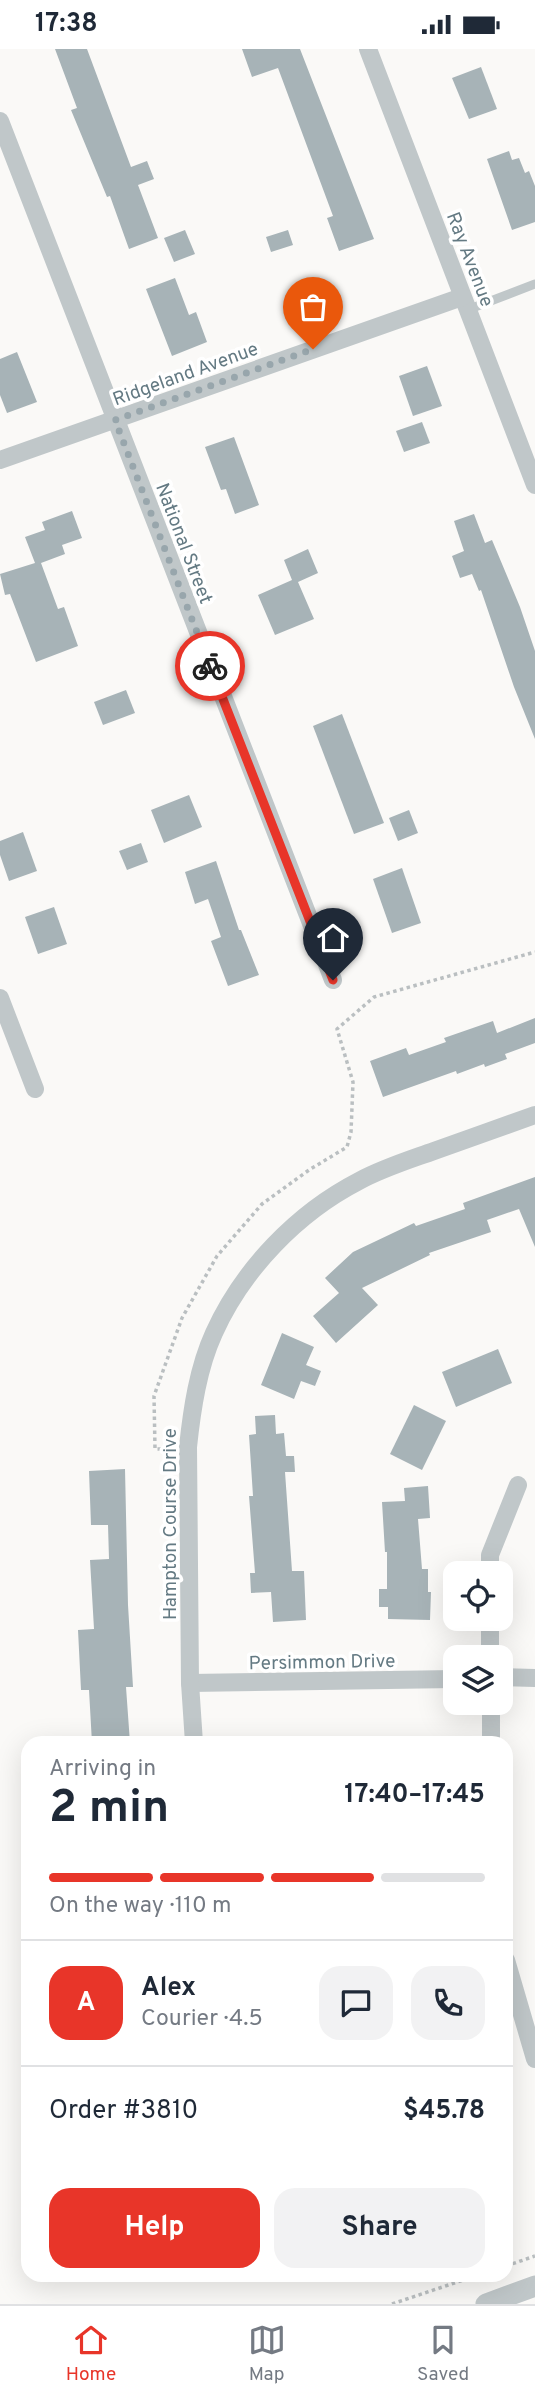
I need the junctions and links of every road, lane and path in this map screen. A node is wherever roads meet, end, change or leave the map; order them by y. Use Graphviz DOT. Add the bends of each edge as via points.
graph roads {
  1 [pos="368,49"];
  2 [pos="0,121"];
  3 [pos="535,284"];
  4 [pos="465,303"];
  5 [pos="115,420"];
  6 [pos="0,460"];
  7 [pos="535,485"];
  8 [pos="535,951"];
  9 [pos="333,980"];
  10 [pos="0,998"];
  11 [pos="35,1089"];
  12 [pos="535,1115"];
  13 [pos="188,1447"];
  14 [pos="518,1485"];
  15 [pos="489,1561"];
  16 [pos="513,1677"];
  17 [pos="535,1678"];
  18 [pos="443,1679"];
  19 [pos="190,1683"];
  20 [pos="491,1715"];
  21 [pos="194,1736"];
  22 [pos="491,1736"];
  23 [pos="513,1984"];
  24 [pos="535,2059"];
  25 [pos="535,2256"];
  26 [pos="513,2264"];
  27 [pos="457,2282"];
  28 [pos="535,2286"];
  29 [pos="392,2304"];
  30 [pos="486,2304"];
  1 -- 4 [label="street, Ray Avenue"];
  2 -- 5 [label="street, National Street"];
  3 -- 4 [label="lane"];
  4 -- 5 [label="street, Ridgeland Avenue"];
  4 -- 7 [label="street, Ray Avenue"];
  5 -- 6 [label="street, Ridgeland Avenue"];
  5 -- 9 [label="street, National Street"];
  8 -- 13 [label="path" via="374,997 337,1029 353,1082 347,1147 262,1204 217,1256 182,1318 154,1396 156,1450"];
  10 -- 11 [label="street"];
  12 -- 13 [label="street, Hampton Course Drive" via="360,1180 295,1225 253,1270 214,1333 199,1381"];
  13 -- 19 [label="street, Hampton Course Drive"];
  14 -- 15 [label="street"];
  16 -- 17 [label="street"];
  18 -- 19 [label="street, Persimmon Drive"];
  19 -- 21 [label="street, Hampton Course Drive"];
  20 -- 22 [label="street"];
  23 -- 24 [label="street"];
  25 -- 26 [label="path"];
  27 -- 29 [label="path"];
  28 -- 30 [label="street"];
}
